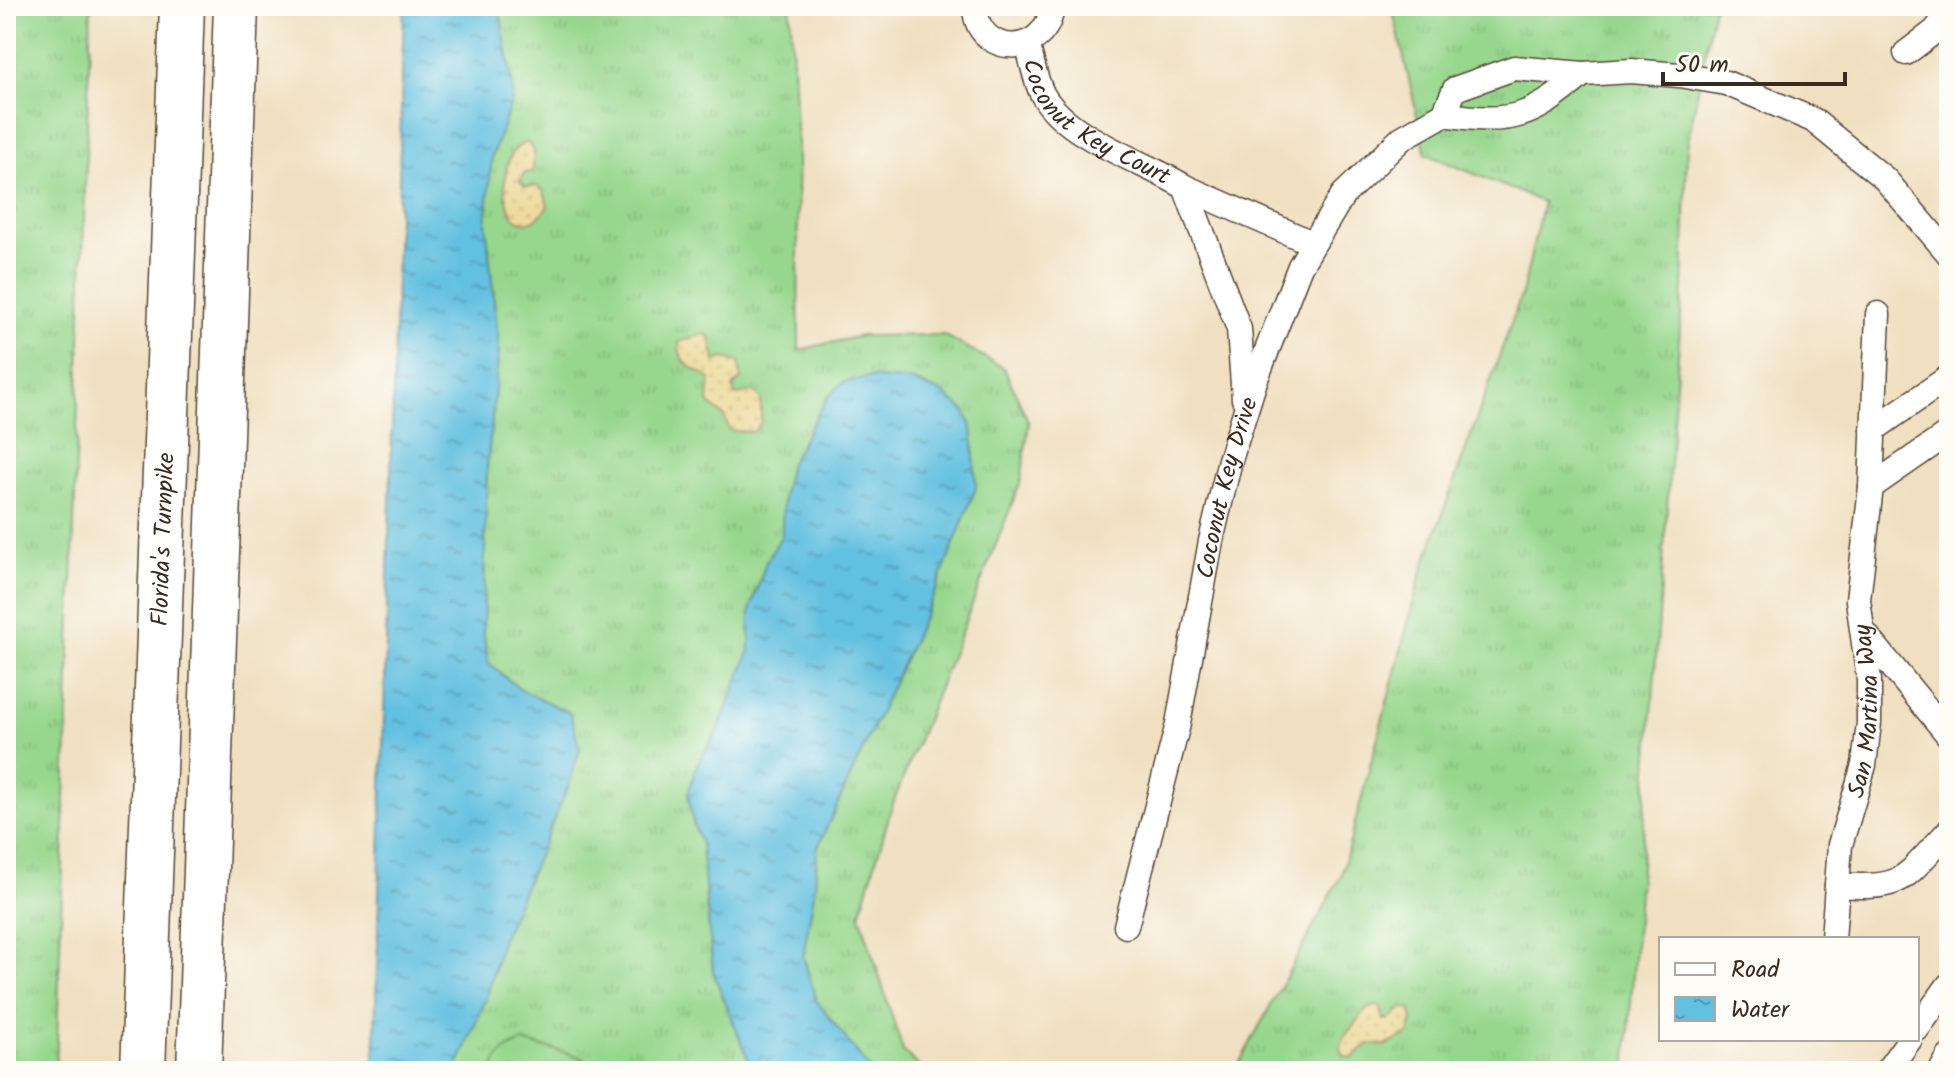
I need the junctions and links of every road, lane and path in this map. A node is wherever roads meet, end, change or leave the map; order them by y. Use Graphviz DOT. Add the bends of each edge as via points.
graph roads {
  1 [pos="182,6"];
  2 [pos="236,6"];
  3 [pos="975,6"];
  4 [pos="1052,6"];
  5 [pos="1949,13"];
  6 [pos="1027,43"];
  7 [pos="1906,53"];
  8 [pos="1583,74"];
  9 [pos="1444,114"];
  10 [pos="1185,187"];
  11 [pos="1312,243"];
  12 [pos="1949,254"];
  13 [pos="1878,314"];
  14 [pos="1949,377"];
  15 [pos="1244,417"];
  16 [pos="1873,430"];
  17 [pos="1949,433"];
  18 [pos="1871,487"];
  19 [pos="1862,629"];
  20 [pos="1949,736"];
  21 [pos="1949,831"];
  22 [pos="1837,885"];
  23 [pos="1126,926"];
  24 [pos="1833,937"];
  25 [pos="1949,985"];
  26 [pos="1919,1026"];
  27 [pos="1909,1041"];
  28 [pos="1949,1057"];
  29 [pos="143,1071"];
  30 [pos="199,1071"];
  31 [pos="1887,1071"];
  32 [pos="1941,1071"];
  1 -- 29 [label="highway, Florida's Turnpike"];
  2 -- 30 [label="highway"];
  3 -- 6 [label="street" via="978,24 995,41"];
  4 -- 6 [label="street" via="1045,30"];
  5 -- 7 [label="street"];
  6 -- 10 [label="street, Coconut Key Court" via="1043,95 1060,117"];
  8 -- 9 [label="street" via="1546,106 1490,121"];
  8 -- 9 [label="street, Coconut Key Drive" via="1514,68 1455,89"];
  8 -- 12 [label="street, Coconut Key Drive" via="1679,75 1726,83 1813,120 1885,179"];
  9 -- 11 [label="street, Coconut Key Drive" via="1371,164"];
  10 -- 11 [label="street, Coconut Key Court"];
  10 -- 15 [label="street, Coconut Key Court" via="1239,329"];
  11 -- 15 [label="street, Coconut Key Drive"];
  13 -- 16 [label="street, San Martina Way"];
  14 -- 16 [label="street"];
  15 -- 23 [label="street, Coconut Key Drive" via="1211,541 1178,724"];
  16 -- 18 [label="street, San Martina Way"];
  17 -- 18 [label="street"];
  18 -- 19 [label="street, San Martina Way" via="1858,600"];
  19 -- 20 [label="street"];
  19 -- 22 [label="street, San Martina Way" via="1869,723 1864,765 1840,845"];
  21 -- 22 [label="street" via="1895,884"];
  22 -- 24 [label="street, San Martina Way"];
  25 -- 26 [label="street"];
  27 -- 31 [label="street"];
  28 -- 32 [label="street"];
}
